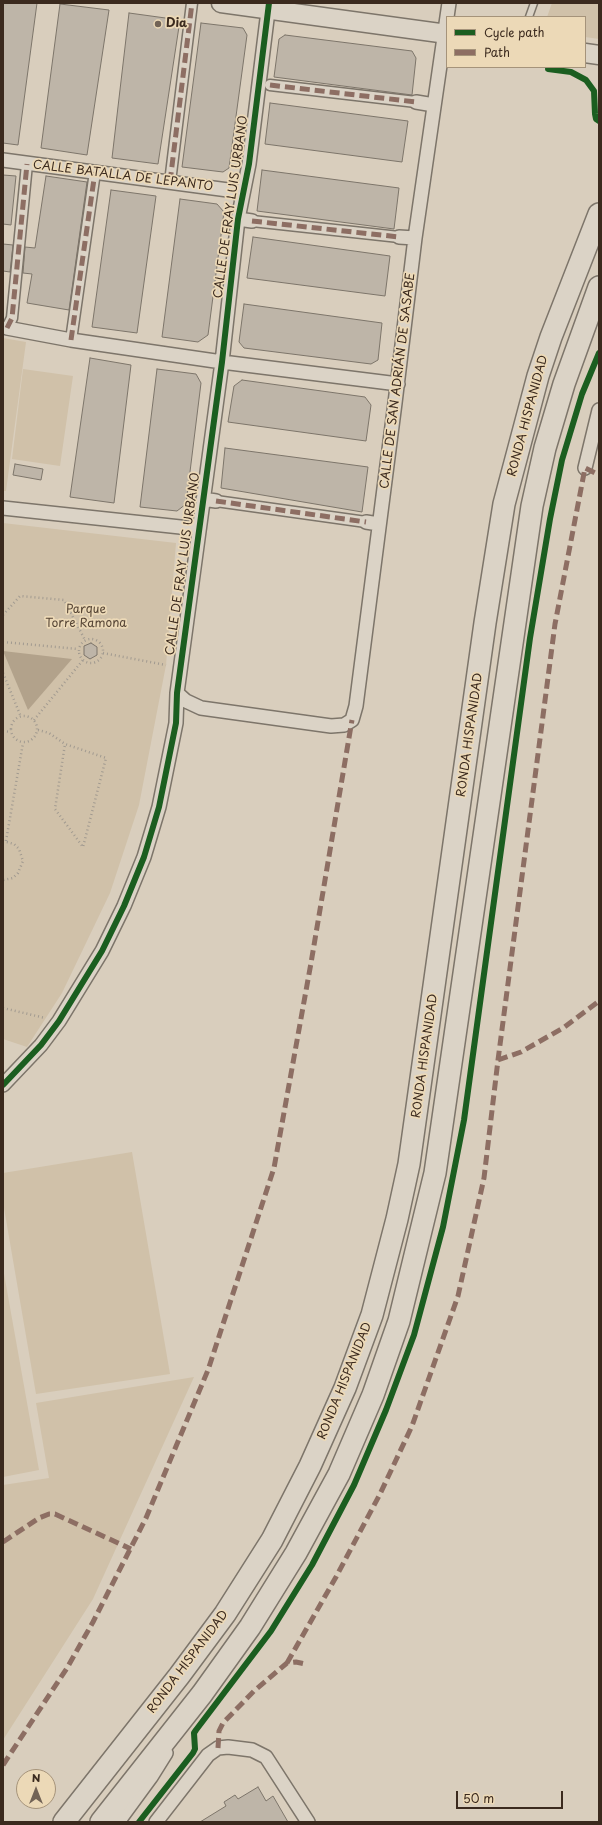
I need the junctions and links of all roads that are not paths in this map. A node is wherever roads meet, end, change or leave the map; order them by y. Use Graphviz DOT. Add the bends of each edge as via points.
graph roads {
  1 [pos="192,3"];
  2 [pos="221,3"];
  3 [pos="449,3"];
  4 [pos="534,3"];
  5 [pos="269,6"];
  6 [pos="448,16"];
  7 [pos="529,16"];
  8 [pos="446,34"];
  9 [pos="586,53"];
  10 [pos="599,54"];
  11 [pos="264,84"];
  12 [pos="416,102"];
  13 [pos="434,104"];
  14 [pos="3,160"];
  15 [pos="27,164"];
  16 [pos="95,172"];
  17 [pos="170,182"];
  18 [pos="243,192"];
  19 [pos="599,214"];
  20 [pos="238,220"];
  21 [pos="252,221"];
  22 [pos="399,236"];
  23 [pos="415,238"];
  24 [pos="599,287"];
  25 [pos="595,303"];
  26 [pos="7,328"];
  27 [pos="71,340"];
  28 [pos="222,362"];
  29 [pos="398,384"];
  30 [pos="599,410"];
  31 [pos="585,468"];
  32 [pos="203,499"];
  33 [pos="216,501"];
  34 [pos="3,508"];
  35 [pos="366,522"];
  36 [pos="379,524"];
  37 [pos="199,529"];
  38 [pos="177,693"];
  39 [pos="201,708"];
  40 [pos="176,723"];
  41 [pos="3,1086"];
  42 [pos="177,1727"];
  43 [pos="64,1822"];
  44 [pos="101,1822"];
  45 [pos="118,1822"];
  46 [pos="156,1822"];
  47 [pos="308,1822"];
  1 -- 17 [label="street"];
  2 -- 5 [label="main road"];
  3 -- 6 [label="street, CALLE DE SAN ADRIÁN DE SASABE"];
  4 -- 7 [label="lane"];
  5 -- 8 [label="main road"];
  5 -- 11 [label="street, CALLE DE FRAY LUIS URBANO"];
  8 -- 13 [label="street, CALLE DE SAN ADRIÁN DE SASABE"];
  9 -- 10 [label="main road"];
  11 -- 12 [label="street"];
  11 -- 18 [label="street, CALLE DE FRAY LUIS URBANO"];
  12 -- 13 [label="street"];
  13 -- 23 [label="street, CALLE DE SAN ADRIÁN DE SASABE"];
  14 -- 15 [label="street, CALLE BATALLA DE LEPANTO"];
  15 -- 16 [label="street, CALLE BATALLA DE LEPANTO"];
  15 -- 26 [label="street" via="12,318"];
  16 -- 17 [label="street, CALLE BATALLA DE LEPANTO"];
  16 -- 27 [label="street"];
  17 -- 18 [label="street, CALLE BATALLA DE LEPANTO"];
  18 -- 20 [label="street, CALLE DE FRAY LUIS URBANO"];
  19 -- 43 [label="highway, RONDA HISPANIDAD" via="556,322 538,376 504,504 410,1157 372,1315 346,1388 272,1540 225,1614"];
  20 -- 21 [label="street, CALLE DE FRAY LUIS URBANO"];
  20 -- 28 [label="street, CALLE DE FRAY LUIS URBANO"];
  21 -- 22 [label="street"];
  22 -- 23 [label="street"];
  23 -- 29 [label="street, CALLE DE SAN ADRIÁN DE SASABE"];
  24 -- 25 [label="highway, RONDA HISPANIDAD"];
  25 -- 42 [label="highway, RONDA HISPANIDAD" via="545,448 532,506 437,1165 399,1321 373,1395 342,1467 296,1553 250,1627"];
  26 -- 27 [label="street"];
  27 -- 28 [label="street"];
  28 -- 29 [label="street"];
  28 -- 32 [label="street, CALLE DE FRAY LUIS URBANO"];
  29 -- 36 [label="street, CALLE DE SAN ADRIÁN DE SASABE"];
  30 -- 31 [label="street"];
  32 -- 33 [label="street, CALLE DE FRAY LUIS URBANO"];
  32 -- 37 [label="street, CALLE DE FRAY LUIS URBANO"];
  33 -- 35 [label="street"];
  34 -- 37 [label="street"];
  35 -- 36 [label="street"];
  36 -- 39 [label="street, CALLE DE SAN ADRIÁN DE SASABE" via="356,706 352,720 344,725 331,726"];
  37 -- 38 [label="street, CALLE DE FRAY LUIS URBANO"];
  38 -- 39 [label="street, CALLE DE SAN ADRIÁN DE SASABE" via="186,701"];
  38 -- 40 [label="street, CALLE DE FRAY LUIS URBANO"];
  39 -- 40 [label="street" via="182,716"];
  40 -- 41 [label="street, CALLE DE FRAY LUIS URBANO" via="159,807 144,856 124,906 102,951 59,1022"];
  42 -- 44 [label="highway, RONDA HISPANIDAD"];
  42 -- 45 [label="street, RONDA HISPANIDAD" via="157,1769"];
  46 -- 47 [label="street" via="202,1762 218,1748 228,1747 247,1748 266,1757"];
}
